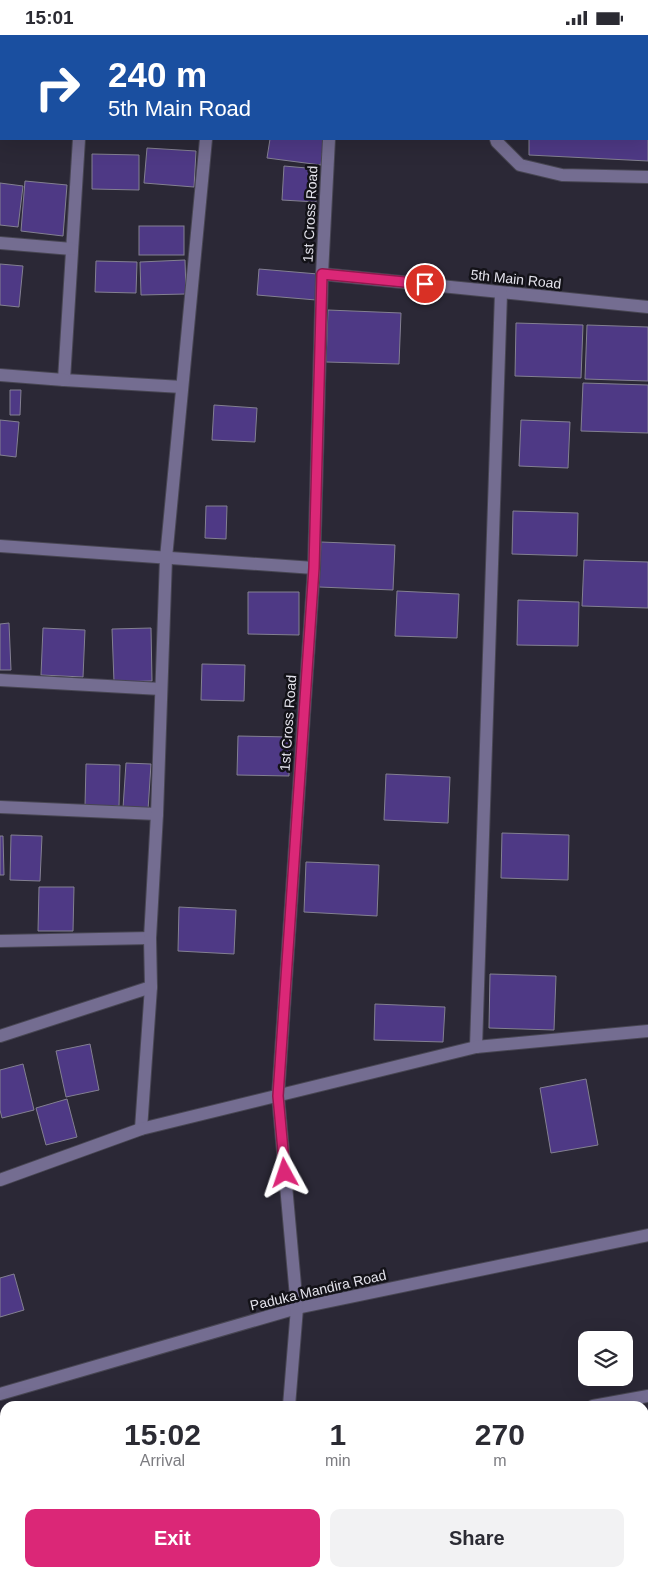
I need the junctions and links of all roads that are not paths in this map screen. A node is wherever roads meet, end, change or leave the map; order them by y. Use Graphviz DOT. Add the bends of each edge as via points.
graph roads {
  1 [pos="79,140"];
  2 [pos="206,140"];
  3 [pos="329,140"];
  4 [pos="496,140"];
  5 [pos="648,177"];
  6 [pos="0,243"];
  7 [pos="72,249"];
  8 [pos="322,274"];
  9 [pos="501,293"];
  10 [pos="648,307"];
  11 [pos="0,375"];
  12 [pos="64,380"];
  13 [pos="182,387"];
  14 [pos="0,546"];
  15 [pos="166,558"];
  16 [pos="314,568"];
  17 [pos="0,680"];
  18 [pos="160,689"];
  19 [pos="0,807"];
  20 [pos="156,814"];
  21 [pos="150,938"];
  22 [pos="0,941"];
  23 [pos="151,987"];
  24 [pos="648,1031"];
  25 [pos="0,1036"];
  26 [pos="476,1047"];
  27 [pos="278,1096"];
  28 [pos="140,1129"];
  29 [pos="0,1181"];
  30 [pos="648,1235"];
  31 [pos="297,1308"];
  32 [pos="0,1394"];
  33 [pos="648,1396"];
  34 [pos="289,1401"];
  35 [pos="620,1401"];
  1 -- 7 [label="street"];
  2 -- 13 [label="street"];
  3 -- 8 [label="street, 1st Cross Road"];
  4 -- 5 [label="street" via="520,165 562,175"];
  6 -- 7 [label="street"];
  7 -- 12 [label="street"];
  8 -- 9 [label="street, 5th Main Road"];
  8 -- 16 [label="street, 1st Cross Road"];
  9 -- 10 [label="street, 5th Main Road"];
  9 -- 26 [label="street"];
  11 -- 12 [label="street"];
  12 -- 13 [label="street"];
  13 -- 15 [label="street"];
  14 -- 15 [label="street"];
  15 -- 16 [label="street"];
  15 -- 18 [label="street"];
  16 -- 27 [label="street, 1st Cross Road"];
  17 -- 18 [label="street"];
  18 -- 20 [label="street"];
  19 -- 20 [label="street"];
  20 -- 21 [label="street"];
  21 -- 22 [label="street"];
  21 -- 23 [label="street"];
  23 -- 25 [label="street"];
  23 -- 28 [label="street"];
  24 -- 26 [label="street"];
  26 -- 27 [label="street"];
  27 -- 28 [label="street"];
  27 -- 31 [label="street, 1st Cross Road"];
  28 -- 29 [label="street"];
  30 -- 31 [label="street, Paduka Mandira Road"];
  31 -- 32 [label="street, Paduka Mandira Road"];
  31 -- 34 [label="street, 1st Cross Road"];
  33 -- 35 [label="street"];
}
